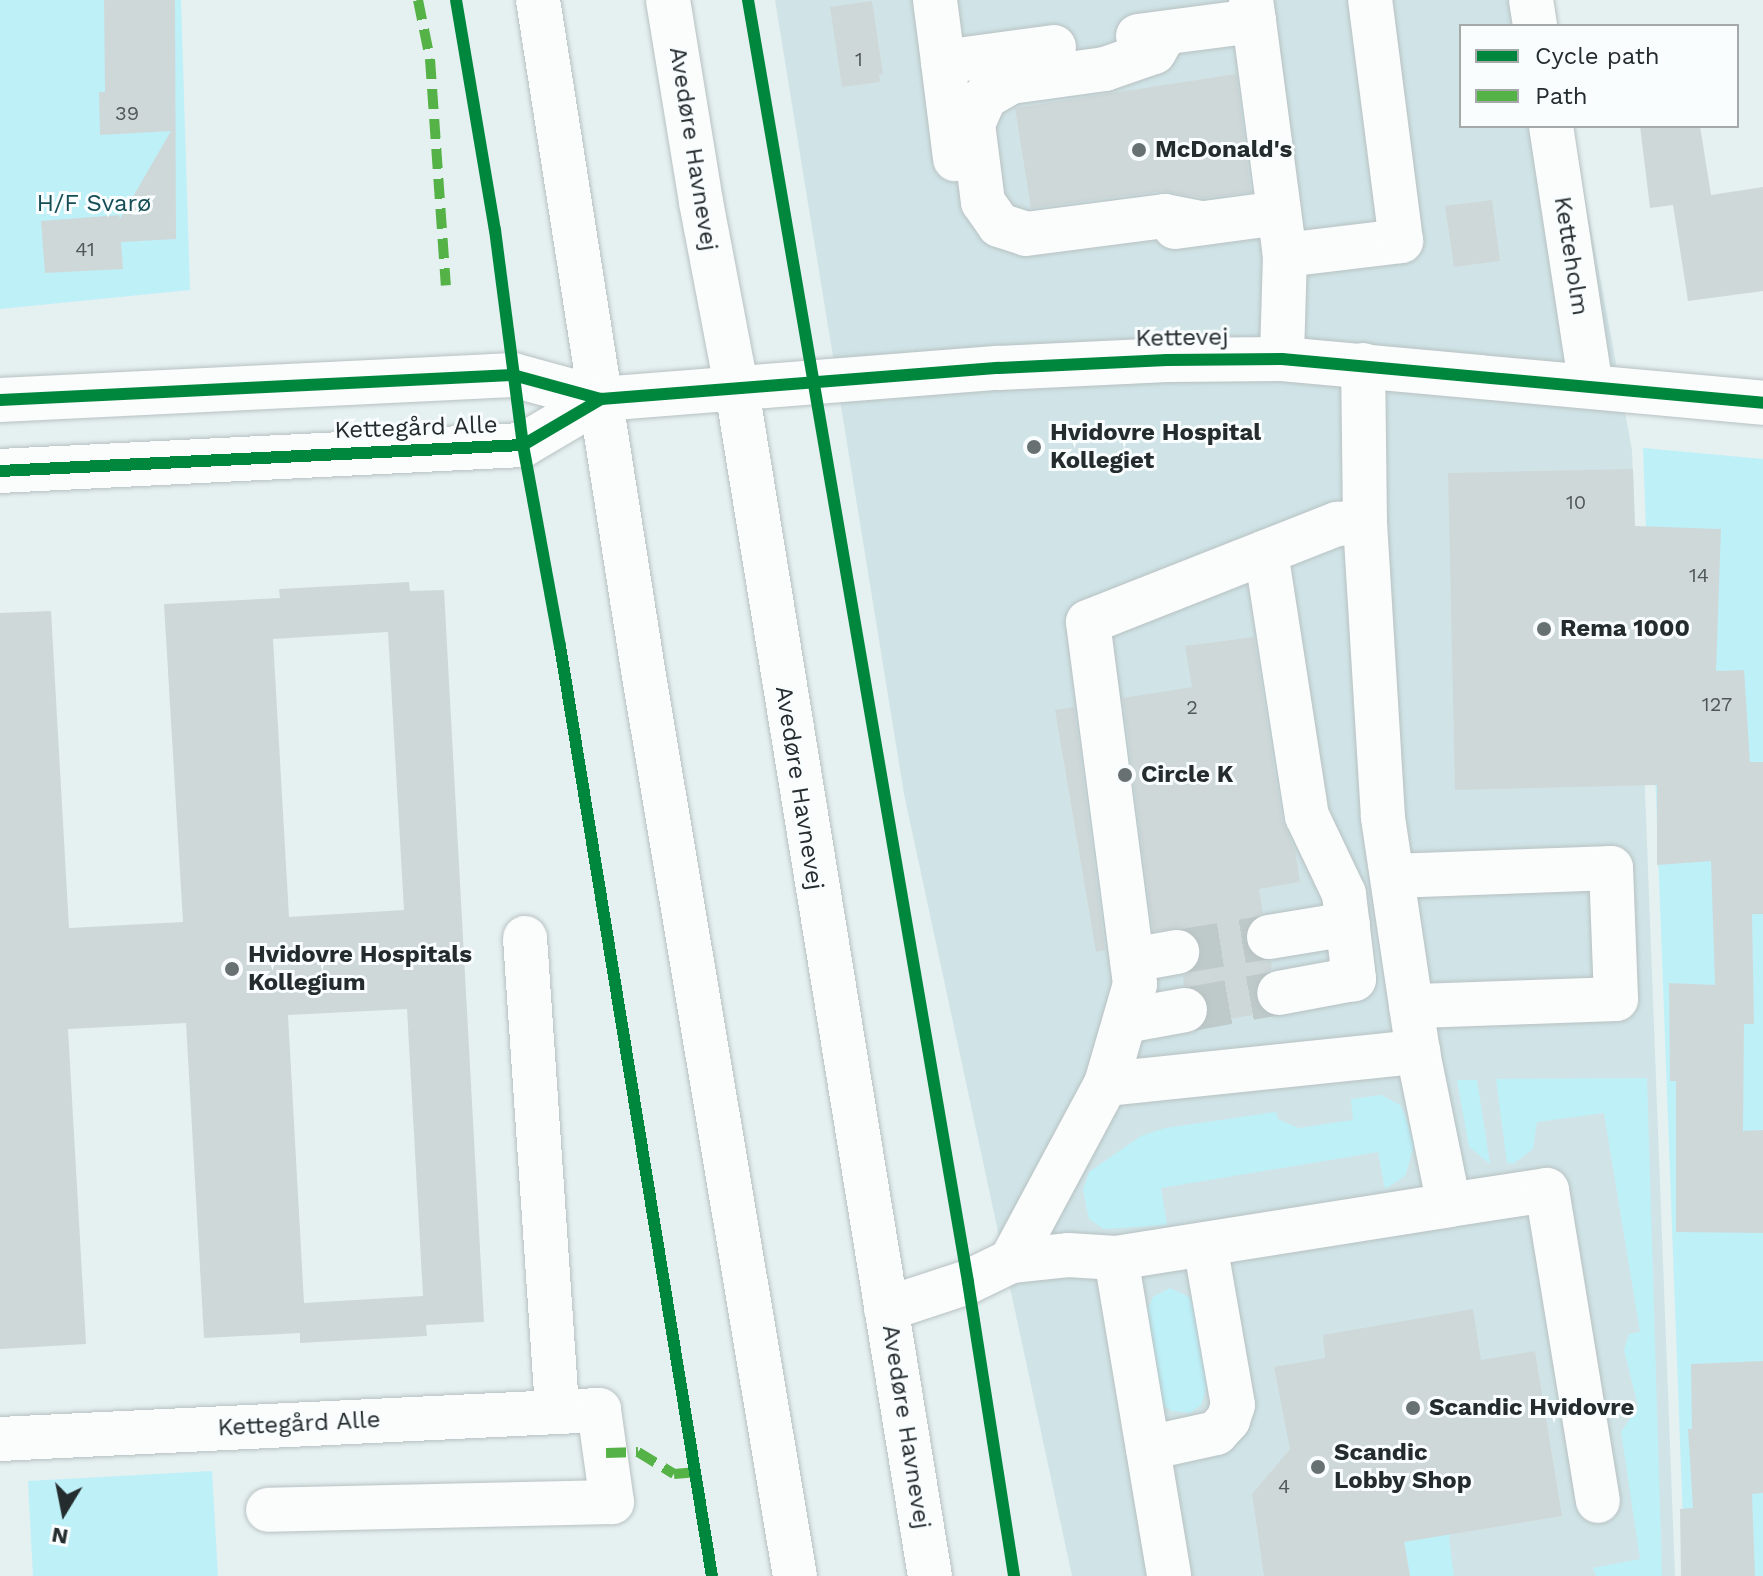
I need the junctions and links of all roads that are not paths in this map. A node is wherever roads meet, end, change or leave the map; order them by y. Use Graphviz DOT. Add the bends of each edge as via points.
graph roads {
  1 [pos="538,0"];
  2 [pos="668,0"];
  3 [pos="935,0"];
  4 [pos="1370,0"];
  5 [pos="1531,0"];
  6 [pos="1253,10"];
  7 [pos="1535,24"];
  8 [pos="1165,33"];
  9 [pos="943,62"];
  10 [pos="1551,128"];
  11 [pos="1202,223"];
  12 [pos="1282,234"];
  13 [pos="1282,359"];
  14 [pos="1363,365"];
  15 [pos="1591,386"];
  16 [pos="737,390"];
  17 [pos="601,399"];
  18 [pos="0,400"];
  19 [pos="1763,403"];
  20 [pos="0,471"];
  21 [pos="1365,522"];
  22 [pos="1266,552"];
  23 [pos="1393,876"];
  24 [pos="1349,933"];
  25 [pos="1402,933"];
  26 [pos="1269,937"];
  27 [pos="525,938"];
  28 [pos="1177,952"];
  29 [pos="1132,960"];
  30 [pos="1279,993"];
  31 [pos="1411,1006"];
  32 [pos="1185,1010"];
  33 [pos="1125,1021"];
  34 [pos="1418,1052"];
  35 [pos="1106,1084"];
  36 [pos="1449,1205"];
  37 [pos="1205,1244"];
  38 [pos="1116,1258"];
  39 [pos="1011,1261"];
  40 [pos="886,1309"];
  41 [pos="578,1411"];
  42 [pos="0,1439"];
  43 [pos="1148,1448"];
  44 [pos="1598,1501"];
  45 [pos="268,1510"];
  46 [pos="795,1576"];
  47 [pos="930,1576"];
  48 [pos="1169,1576"];
  1 -- 17 [label="street"];
  2 -- 16 [label="street, Avedøre Havnevej"];
  3 -- 9 [label="street"];
  4 -- 12 [label="street" via="1401,241"];
  5 -- 7 [label="street"];
  6 -- 8 [label="street"];
  6 -- 12 [label="street"];
  8 -- 9 [label="street"];
  8 -- 11 [label="street" via="1154,52 1105,69 1011,82 985,97 973,124 983,202 999,225 1026,234 1165,216"];
  9 -- 11 [label="street" via="963,216 979,239 1007,248"];
  10 -- 15 [label="street, Ketteholm"];
  11 -- 12 [label="street"];
  12 -- 13 [label="street"];
  13 -- 14 [label="street, Kettevej"];
  13 -- 16 [label="street, Kettevej" via="999,368"];
  14 -- 15 [label="street, Kettevej"];
  14 -- 21 [label="street"];
  15 -- 19 [label="street, Kettevej"];
  16 -- 17 [label="street, Kettevej"];
  16 -- 40 [label="street, Avedøre Havnevej"];
  17 -- 18 [label="street, Kettegård Alle" via="513,375"];
  17 -- 20 [label="street, Kettegård Alle" via="523,445"];
  17 -- 46 [label="street"];
  21 -- 22 [label="street" via="1337,524"];
  21 -- 23 [label="street" via="1383,817"];
  22 -- 24 [label="street" via="1307,816 1344,894"];
  22 -- 29 [label="street" via="1088,622"];
  23 -- 25 [label="street"];
  23 -- 31 [label="street" via="1611,868 1616,999"];
  24 -- 25 [label="street"];
  24 -- 26 [label="street"];
  24 -- 30 [label="street" via="1354,979"];
  25 -- 31 [label="street"];
  27 -- 41 [label="street"];
  28 -- 29 [label="street"];
  29 -- 33 [label="street" via="1135,984"];
  31 -- 34 [label="street"];
  32 -- 33 [label="street"];
  33 -- 35 [label="street"];
  34 -- 35 [label="street"];
  34 -- 36 [label="street"];
  35 -- 39 [label="street"];
  36 -- 37 [label="street"];
  36 -- 44 [label="street" via="1547,1190"];
  37 -- 38 [label="street"];
  37 -- 43 [label="street" via="1233,1405 1216,1433"];
  38 -- 39 [label="street" via="1068,1255"];
  38 -- 43 [label="street"];
  39 -- 40 [label="street" via="968,1282"];
  40 -- 47 [label="street, Avedøre Havnevej"];
  41 -- 42 [label="street, Kettegård Alle"];
  41 -- 45 [label="street" via="612,1502"];
  43 -- 48 [label="street"];
}
